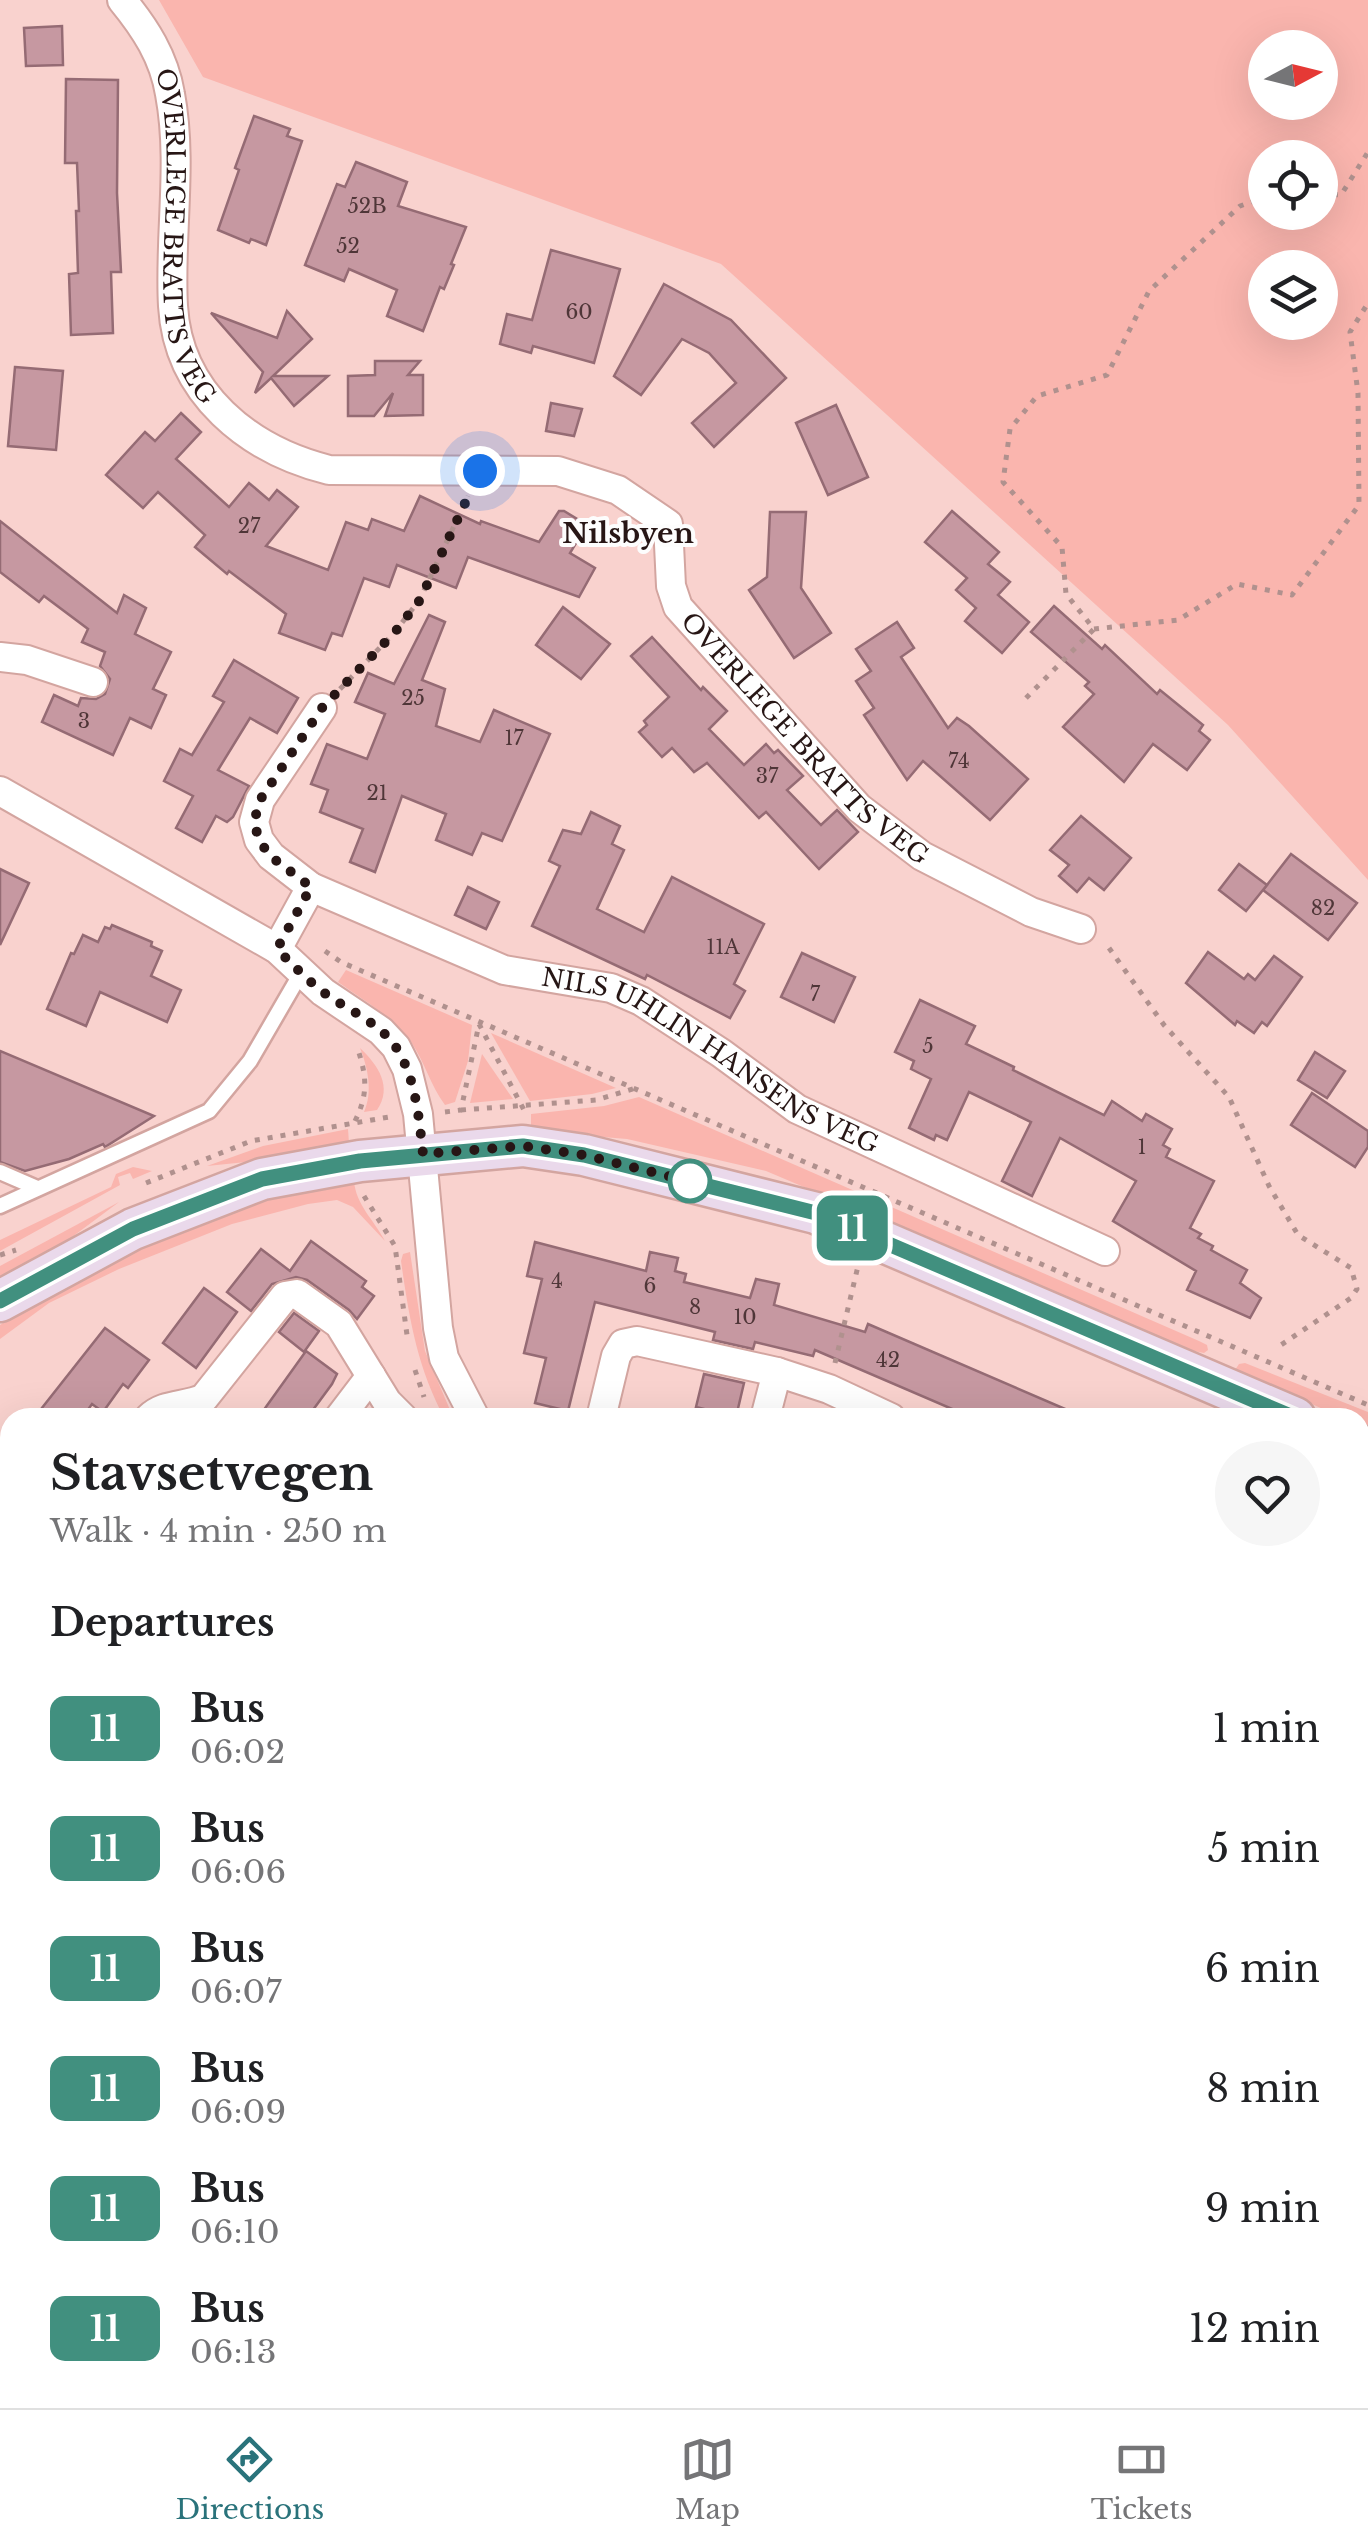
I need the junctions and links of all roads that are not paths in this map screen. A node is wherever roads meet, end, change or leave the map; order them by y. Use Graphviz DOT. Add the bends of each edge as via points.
graph roads {
  1 [pos="122,0"];
  2 [pos="0,658"];
  3 [pos="93,682"];
  4 [pos="322,708"];
  5 [pos="0,791"];
  6 [pos="311,887"];
  7 [pos="1081,929"];
  8 [pos="284,938"];
  9 [pos="301,974"];
  10 [pos="423,1154"];
  11 [pos="0,1172"];
  12 [pos="37,1188"];
  13 [pos="0,1206"];
  14 [pos="1106,1251"];
  15 [pos="0,1301"];
  16 [pos="777,1372"];
  17 [pos="371,1376"];
  18 [pos="163,1408"];
  19 [pos="347,1408"];
  20 [pos="406,1408"];
  21 [pos="470,1408"];
  22 [pos="604,1408"];
  23 [pos="768,1408"];
  24 [pos="870,1408"];
  25 [pos="1271,1408"];
  1 -- 7 [label="street, OVERLEGE BRATTS VEG" via="159,54 170,93 173,308 189,370 209,400 246,433 300,463 329,470 558,471 618,490 668,524 670,586 678,607 860,808 922,856 1031,912"];
  2 -- 3 [label="street"];
  4 -- 6 [label="street, NILS UHLIN HANSENS VEG" via="260,800 254,822 270,856"];
  5 -- 8 [label="street"];
  6 -- 8 [label="street"];
  6 -- 14 [label="street, NILS UHLIN HANSENS VEG" via="504,970 612,988 641,1000 796,1108"];
  8 -- 9 [label="street"];
  9 -- 10 [label="street" via="396,1047 407,1069"];
  9 -- 12 [label="lane" via="250,1062 209,1111"];
  10 -- 15 [label="street" via="262,1179 133,1229"];
  10 -- 21 [label="street" via="438,1328 444,1358"];
  10 -- 25 [label="street" via="523,1146 584,1155 816,1213"];
  11 -- 12 [label="lane"];
  12 -- 13 [label="lane"];
  16 -- 22 [label="street" via="637,1341 623,1344 616,1356"];
  16 -- 23 [label="street"];
  16 -- 24 [label="street"];
  17 -- 18 [label="street" via="339,1324 297,1294 285,1296 204,1398"];
  17 -- 19 [label="street"];
  17 -- 20 [label="street" via="387,1402"];
}
